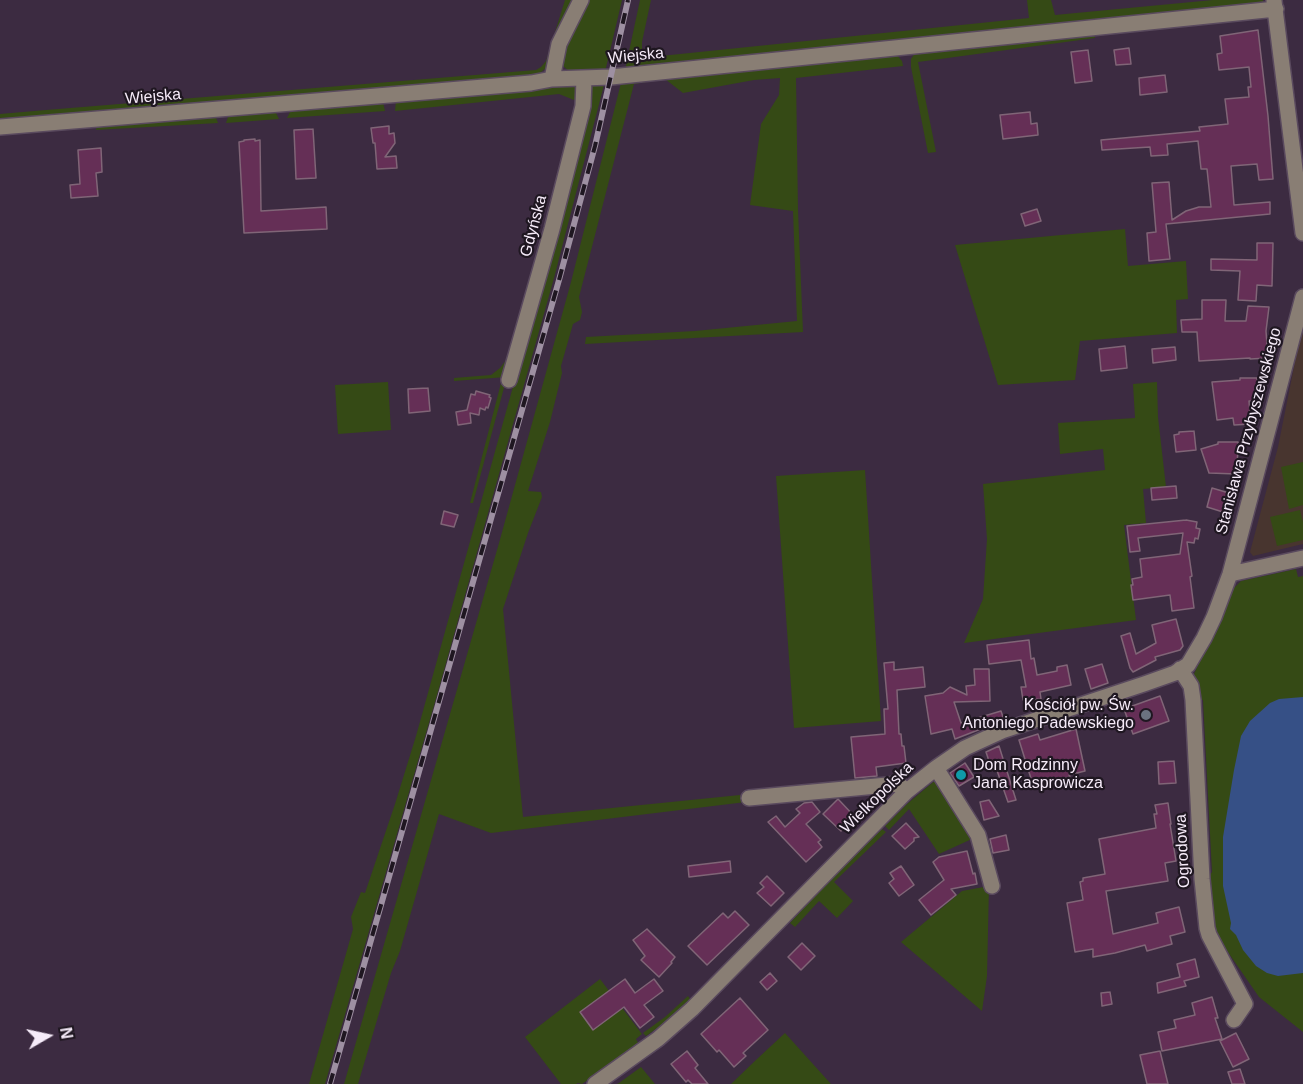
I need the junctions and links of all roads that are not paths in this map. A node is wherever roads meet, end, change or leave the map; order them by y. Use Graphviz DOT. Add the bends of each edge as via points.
graph roads {
  1 [pos="581,0"];
  2 [pos="1275,5"];
  3 [pos="552,79"];
  4 [pos="584,79"];
  5 [pos="0,127"];
  6 [pos="1303,233"];
  7 [pos="1303,297"];
  8 [pos="509,380"];
  9 [pos="1303,558"];
  10 [pos="1230,574"];
  11 [pos="1180,669"];
  12 [pos="936,768"];
  13 [pos="907,791"];
  14 [pos="749,798"];
  15 [pos="992,886"];
  16 [pos="1234,1020"];
  17 [pos="596,1084"];
  1 -- 3 [label="street" via="559,44"];
  2 -- 4 [label="street, Wiejska"];
  2 -- 6 [label="street"];
  3 -- 4 [label="street, Wiejska"];
  3 -- 5 [label="street, Wiejska"];
  4 -- 8 [label="street, Gdyńska" via="583,106"];
  7 -- 10 [label="street, Stanisława Przybyszewskiego"];
  9 -- 10 [label="street"];
  10 -- 11 [label="street, Wielkopolska" via="1204,638 1188,665"];
  11 -- 12 [label="street, Wielkopolska" via="1002,731 965,748"];
  11 -- 16 [label="street, Ogrodowa" via="1191,686 1207,928 1245,1004"];
  12 -- 13 [label="street, Wielkopolska"];
  12 -- 15 [label="street" via="978,835"];
  13 -- 14 [label="street" via="898,784"];
  13 -- 17 [label="street, Wielkopolska" via="692,1009"];
}
